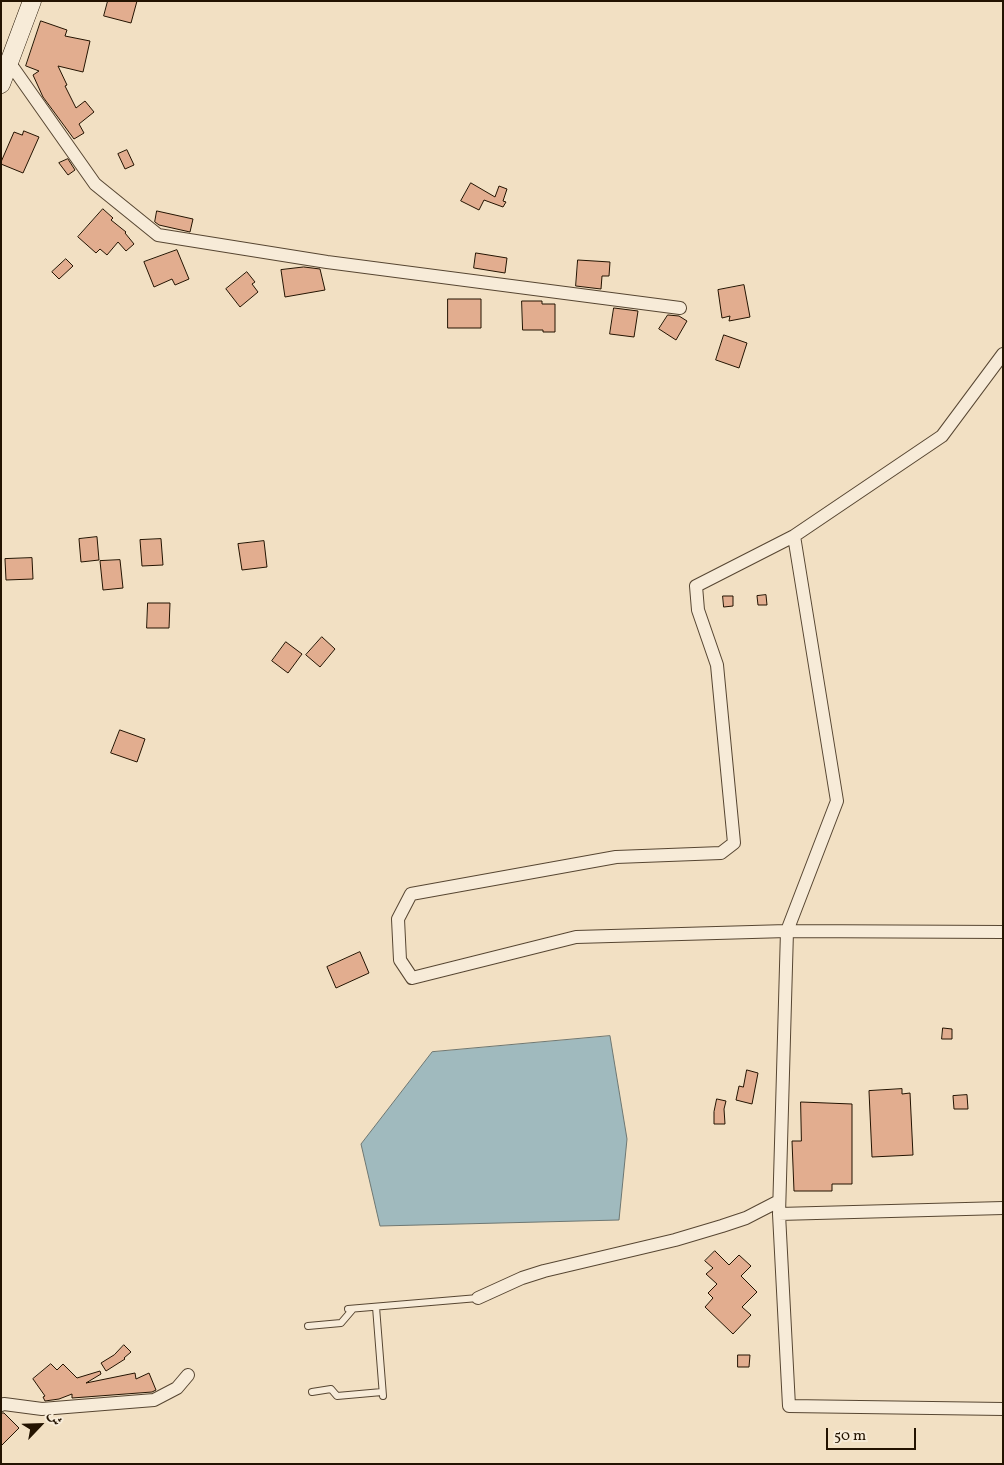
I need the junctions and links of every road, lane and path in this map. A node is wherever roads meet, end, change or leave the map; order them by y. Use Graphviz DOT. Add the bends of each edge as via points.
graph roads {
  1 [pos="32,1"];
  2 [pos="9,62"];
  3 [pos="1,84"];
  4 [pos="680,308"];
  5 [pos="1003,354"];
  6 [pos="794,536"];
  7 [pos="787,931"];
  8 [pos="1003,932"];
  9 [pos="779,1208"];
  10 [pos="1003,1208"];
  11 [pos="478,1298"];
  12 [pos="376,1307"];
  13 [pos="308,1326"];
  14 [pos="188,1375"];
  15 [pos="312,1392"];
  16 [pos="1,1405"];
  17 [pos="1003,1409"];
  1 -- 2 [label="main road"];
  2 -- 3 [label="main road"];
  2 -- 4 [label="street" via="95,184 158,235 327,262"];
  5 -- 6 [label="street" via="942,436"];
  6 -- 7 [label="street" via="837,801"];
  6 -- 7 [label="street" via="696,586 698,610 717,665 734,843 721,854 616,858 411,894 398,919 400,960 412,978 576,937"];
  7 -- 8 [label="street"];
  7 -- 9 [label="street"];
  9 -- 10 [label="street"];
  9 -- 11 [label="street" via="675,1240 522,1278"];
  9 -- 17 [label="street" via="789,1406"];
  11 -- 12 [label="lane"];
  12 -- 13 [label="lane" via="350,1309 340,1323"];
  12 -- 15 [label="lane" via="382,1394 337,1396 331,1389"];
  14 -- 16 [label="street" via="176,1388 154,1400 42,1409"];
}
